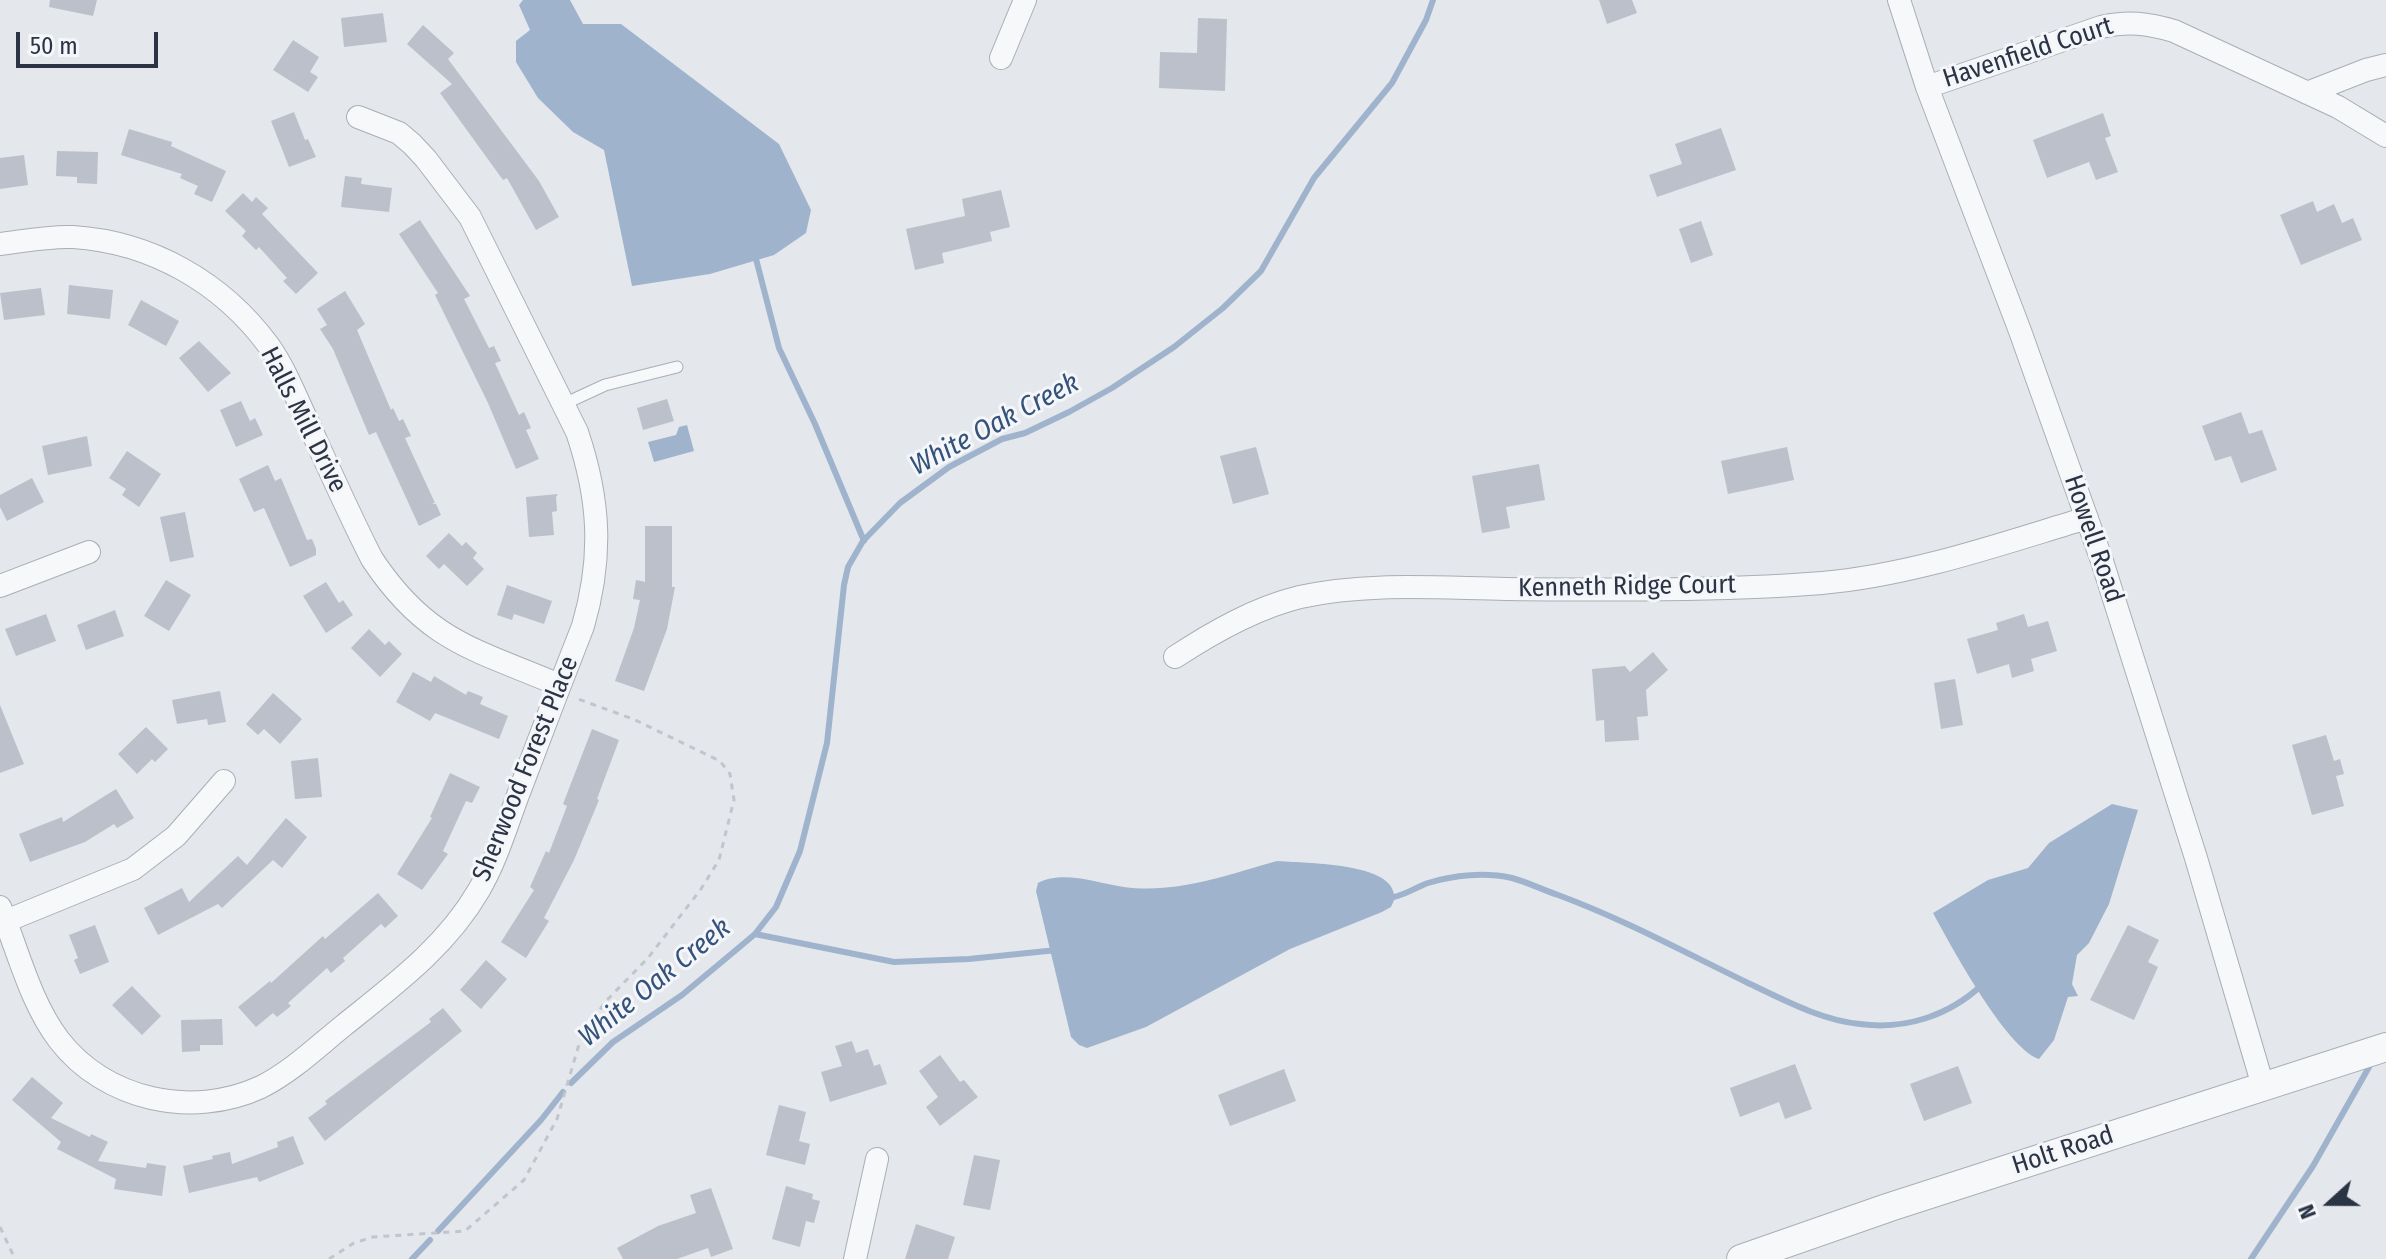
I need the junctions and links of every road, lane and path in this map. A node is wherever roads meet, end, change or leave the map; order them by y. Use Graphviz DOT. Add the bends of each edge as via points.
graph roads {
  1 [pos="1025,0"];
  2 [pos="1899,0"];
  3 [pos="1001,58"];
  4 [pos="2386,65"];
  5 [pos="1927,87"];
  6 [pos="2307,93"];
  7 [pos="358,117"];
  8 [pos="2386,136"];
  9 [pos="0,244"];
  10 [pos="677,367"];
  11 [pos="564,404"];
  12 [pos="2087,518"];
  13 [pos="89,552"];
  14 [pos="0,586"];
  15 [pos="1175,657"];
  16 [pos="559,685"];
  17 [pos="224,781"];
  18 [pos="3,914"];
  19 [pos="2386,1047"];
  20 [pos="2263,1086"];
  21 [pos="877,1159"];
  22 [pos="0,1227"];
  23 [pos="15,1259"];
  24 [pos="329,1259"];
  25 [pos="855,1259"];
  26 [pos="1741,1259"];
  1 -- 3 [label="street"];
  2 -- 5 [label="street, Howell Road"];
  4 -- 6 [label="street"];
  5 -- 6 [label="street, Havenfield Court" via="2124,22 2174,31"];
  5 -- 12 [label="street, Howell Road"];
  6 -- 8 [label="street, Havenfield Court"];
  7 -- 11 [label="street, Sherwood Forest Place" via="399,133 412,144 470,217"];
  9 -- 16 [label="street, Halls Mill Drive" via="70,237 111,243 169,262 212,287 270,347 388,584 452,640"];
  10 -- 11 [label="lane" via="605,385"];
  11 -- 16 [label="street, Sherwood Forest Place" via="595,497 597,560 583,626"];
  12 -- 15 [label="street, Kenneth Ridge Court" via="1942,561 1824,582 1335,592 1268,606"];
  12 -- 20 [label="street, Howell Road"];
  13 -- 14 [label="street"];
  16 -- 18 [label="street, Sherwood Forest Place" via="489,873 462,916 411,971 260,1087 219,1100 169,1102 124,1090 98,1076 67,1048 45,1017"];
  16 -- 24 [label="path" via="568,696 633,719 720,761 730,774 734,800 719,860 648,958 592,1020 580,1041 557,1119 524,1180 465,1231 373,1237"];
  17 -- 18 [label="street" via="176,836 133,869"];
  19 -- 20 [label="street, Holt Road"];
  20 -- 26 [label="street, Holt Road"];
  21 -- 25 [label="street"];
  22 -- 23 [label="path"];
}
